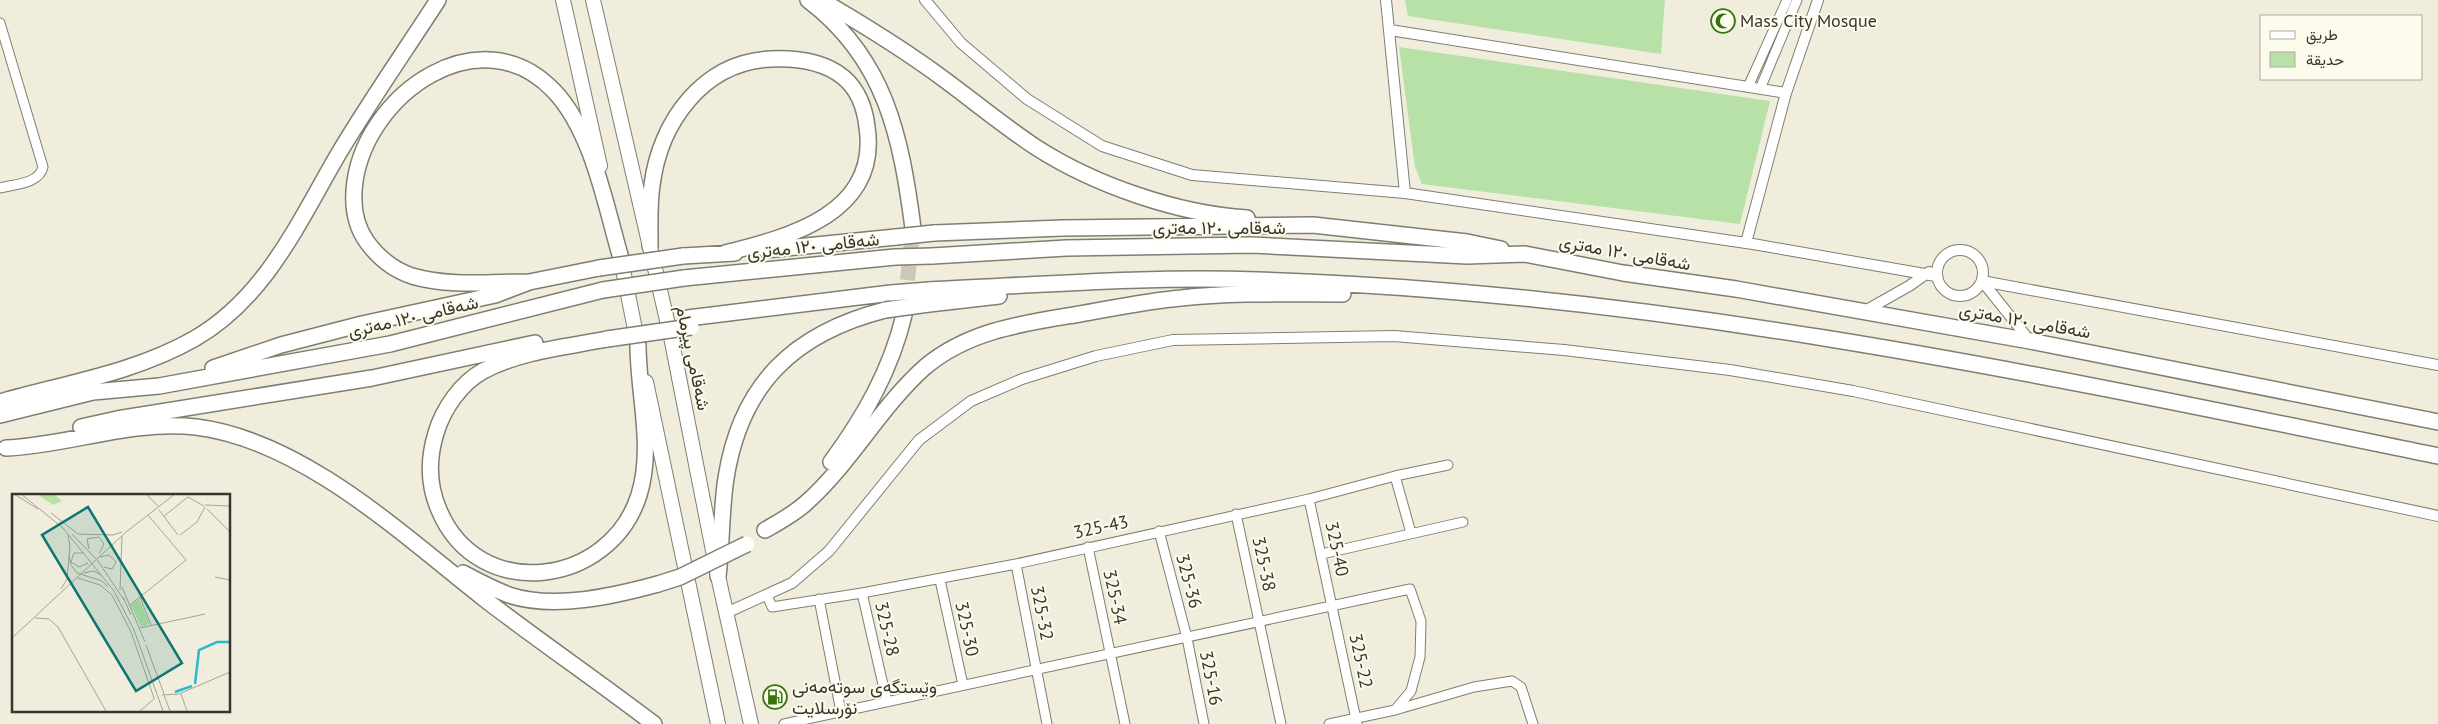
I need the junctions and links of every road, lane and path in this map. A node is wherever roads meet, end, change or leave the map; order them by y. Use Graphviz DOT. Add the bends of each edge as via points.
graph roads {
  1 [pos="438,0"];
  2 [pos="808,0"];
  3 [pos="821,0"];
  4 [pos="925,0"];
  5 [pos="1386,0"];
  6 [pos="1787,0"];
  7 [pos="1797,0"];
  8 [pos="1818,0"];
  9 [pos="594,3"];
  10 [pos="564,6"];
  11 [pos="0,23"];
  12 [pos="1390,30"];
  13 [pos="2,39"];
  14 [pos="1759,64"];
  15 [pos="1768,68"];
  16 [pos="1748,87"];
  17 [pos="1760,89"];
  18 [pos="1786,93"];
  19 [pos="0,188"];
  20 [pos="1405,193"];
  21 [pos="1314,225"];
  22 [pos="913,228"];
  23 [pos="1746,243"];
  24 [pos="650,246"];
  25 [pos="725,253"];
  26 [pos="1525,254"];
  27 [pos="620,255"];
  28 [pos="1933,272"];
  29 [pos="1982,281"];
  30 [pos="529,282"];
  31 [pos="1492,294"];
  32 [pos="929,297"];
  33 [pos="1863,312"];
  34 [pos="904,315"];
  35 [pos="607,334"];
  36 [pos="2030,341"];
  37 [pos="638,345"];
  38 [pos="2438,365"];
  39 [pos="159,386"];
  40 [pos="0,402"];
  41 [pos="0,415"];
  42 [pos="2438,422"];
  43 [pos="3,449"];
  44 [pos="2438,456"];
  45 [pos="1448,465"];
  46 [pos="1395,476"];
  47 [pos="1309,500"];
  48 [pos="1236,514"];
  49 [pos="2438,516"];
  50 [pos="1463,522"];
  51 [pos="765,530"];
  52 [pos="1159,531"];
  53 [pos="1411,533"];
  54 [pos="1088,547"];
  55 [pos="1322,554"];
  56 [pos="429,555"];
  57 [pos="1016,564"];
  58 [pos="718,576"];
  59 [pos="940,580"];
  60 [pos="862,593"];
  61 [pos="767,595"];
  62 [pos="819,599"];
  63 [pos="1332,605"];
  64 [pos="726,613"];
  65 [pos="1259,621"];
  66 [pos="1187,638"];
  67 [pos="1110,654"];
  68 [pos="1037,669"];
  69 [pos="963,685"];
  70 [pos="887,702"];
  71 [pos="1395,710"];
  72 [pos="841,712"];
  73 [pos="1357,721"];
  74 [pos="654,724"];
  75 [pos="718,724"];
  76 [pos="751,724"];
  77 [pos="784,724"];
  78 [pos="1047,724"];
  79 [pos="1125,724"];
  80 [pos="1204,724"];
  81 [pos="1281,724"];
  82 [pos="1329,724"];
  83 [pos="1533,724"];
  1 -- 40 [label="highway" via="339,153 280,254 240,303 194,339 158,357 106,375"];
  2 -- 22 [label="highway" via="854,43 880,88 896,131 907,178"];
  3 -- 21 [label="highway" via="944,79 1038,148 1102,181 1179,207 1241,218"];
  4 -- 20 [label="street" via="961,43 1027,99 1102,146 1192,175"];
  5 -- 12 [label="street"];
  6 -- 14 [label="street"];
  7 -- 15 [label="street"];
  8 -- 18 [label="street"];
  9 -- 24 [label="highway, شەقامی پیرمام"];
  10 -- 27 [label="highway"];
  11 -- 13 [label="street"];
  12 -- 16 [label="street"];
  12 -- 20 [label="street"];
  13 -- 19 [label="street" via="43,166 35,178"];
  14 -- 15 [label="street"];
  14 -- 16 [label="street"];
  15 -- 17 [label="street"];
  16 -- 17 [label="street"];
  17 -- 18 [label="street"];
  18 -- 23 [label="street"];
  20 -- 23 [label="street"];
  21 -- 25 [label="highway, bridge" via="934,233"];
  21 -- 26 [label="highway" via="1467,242"];
  23 -- 28 [label="street"];
  24 -- 25 [label="highway" via="652,186 657,162 675,117 690,96 730,68 767,59 816,63 843,77 859,98 868,132 870,150 856,186 813,225 772,241"];
  24 -- 58 [label="highway, شەقامی پیرمام"];
  25 -- 30 [label="highway, bridge" via="599,268"];
  26 -- 33 [label="highway, شەقامی ١٢٠ مەتری"];
  26 -- 39 [label="highway, شەقامی ١٢٠ مەتری, bridge" via="1468,256 1252,245 1066,248 895,257 684,278 603,290 390,344"];
  27 -- 30 [label="highway" via="584,140 571,113 554,91 534,75 504,63 477,61 450,66 426,77 403,94 372,131 359,162 353,197 361,234 381,258 411,275 442,282"];
  27 -- 37 [label="highway"];
  28 -- 29 [label="street" via="1945,292 1959,297 1973,293"];
  28 -- 29 [label="street" via="1948,253 1964,250 1972,253 1982,265"];
  28 -- 33 [label="street"];
  29 -- 36 [label="street"];
  29 -- 38 [label="street"];
  30 -- 39 [label="highway" via="495,295 281,345"];
  31 -- 32 [label="highway" via="1258,280 1172,280"];
  31 -- 44 [label="highway" via="1720,321 2217,411"];
  31 -- 51 [label="highway" via="1254,294 1182,298 1036,321 989,332 955,345 908,382 818,492 799,509"];
  32 -- 35 [label="highway, bridge" via="891,293 784,305"];
  32 -- 58 [label="highway, bridge" via="838,325 808,341 771,373 739,429 731,455 726,478"];
  33 -- 36 [label="highway, شەقامی ١٢٠ مەتری"];
  34 -- 51 [label="highway" via="891,356 866,411 828,466"];
  35 -- 37 [label="highway" via="495,366 472,379 451,402 433,441 430,475 434,499 443,520 469,554 513,572 555,570 594,554 620,530 632,513 644,463"];
  35 -- 43 [label="highway" via="372,378 117,419"];
  36 -- 42 [label="highway, شەقامی ١٢٠ مەتری"];
  37 -- 75 [label="highway"];
  39 -- 41 [label="highway, شەقامی ١٢٠ مەتری" via="93,392"];
  43 -- 56 [label="highway" via="149,426 222,431 274,450 317,473"];
  45 -- 46 [label="street, 325-43"];
  46 -- 47 [label="street, 325-43"];
  46 -- 53 [label="street"];
  47 -- 48 [label="street, 325-43"];
  47 -- 55 [label="street, 325-40"];
  48 -- 52 [label="street, 325-43"];
  48 -- 65 [label="street, 325-38"];
  49 -- 61 [label="street" via="1862,393 1730,370 1564,350 1394,336 1173,340 1096,356 1022,379 971,401 919,440 829,551 792,583"];
  50 -- 53 [label="street"];
  51 -- 56 [label="highway, bridge" via="747,544 688,573 658,584 576,600 511,595"];
  52 -- 54 [label="street, 325-43"];
  52 -- 66 [label="street, 325-36"];
  53 -- 55 [label="street"];
  54 -- 57 [label="street, 325-43"];
  54 -- 67 [label="street, 325-34"];
  55 -- 63 [label="street, 325-40"];
  56 -- 74 [label="highway"];
  57 -- 59 [label="street, 325-43"];
  57 -- 68 [label="street, 325-32"];
  58 -- 64 [label="highway, شەقامی پیرمام"];
  59 -- 60 [label="street, 325-43"];
  59 -- 69 [label="street, 325-30"];
  60 -- 62 [label="street, 325-43"];
  60 -- 70 [label="street, 325-28"];
  61 -- 62 [label="street, 325-43" via="772,607"];
  61 -- 64 [label="street"];
  62 -- 72 [label="street"];
  63 -- 65 [label="street"];
  63 -- 71 [label="street" via="1410,589 1421,621 1420,657 1410,690"];
  63 -- 73 [label="street, 325-22"];
  64 -- 76 [label="highway, شەقامی پیرمام"];
  65 -- 66 [label="street"];
  65 -- 81 [label="street, 325-38"];
  66 -- 67 [label="street"];
  66 -- 80 [label="street, 325-16"];
  67 -- 68 [label="street"];
  67 -- 79 [label="street, 325-34"];
  68 -- 69 [label="street"];
  68 -- 78 [label="street, 325-32"];
  69 -- 70 [label="street"];
  70 -- 72 [label="street"];
  71 -- 73 [label="street"];
  71 -- 83 [label="street" via="1474,687 1512,681 1521,687"];
  72 -- 77 [label="street"];
  73 -- 82 [label="street"];
}
